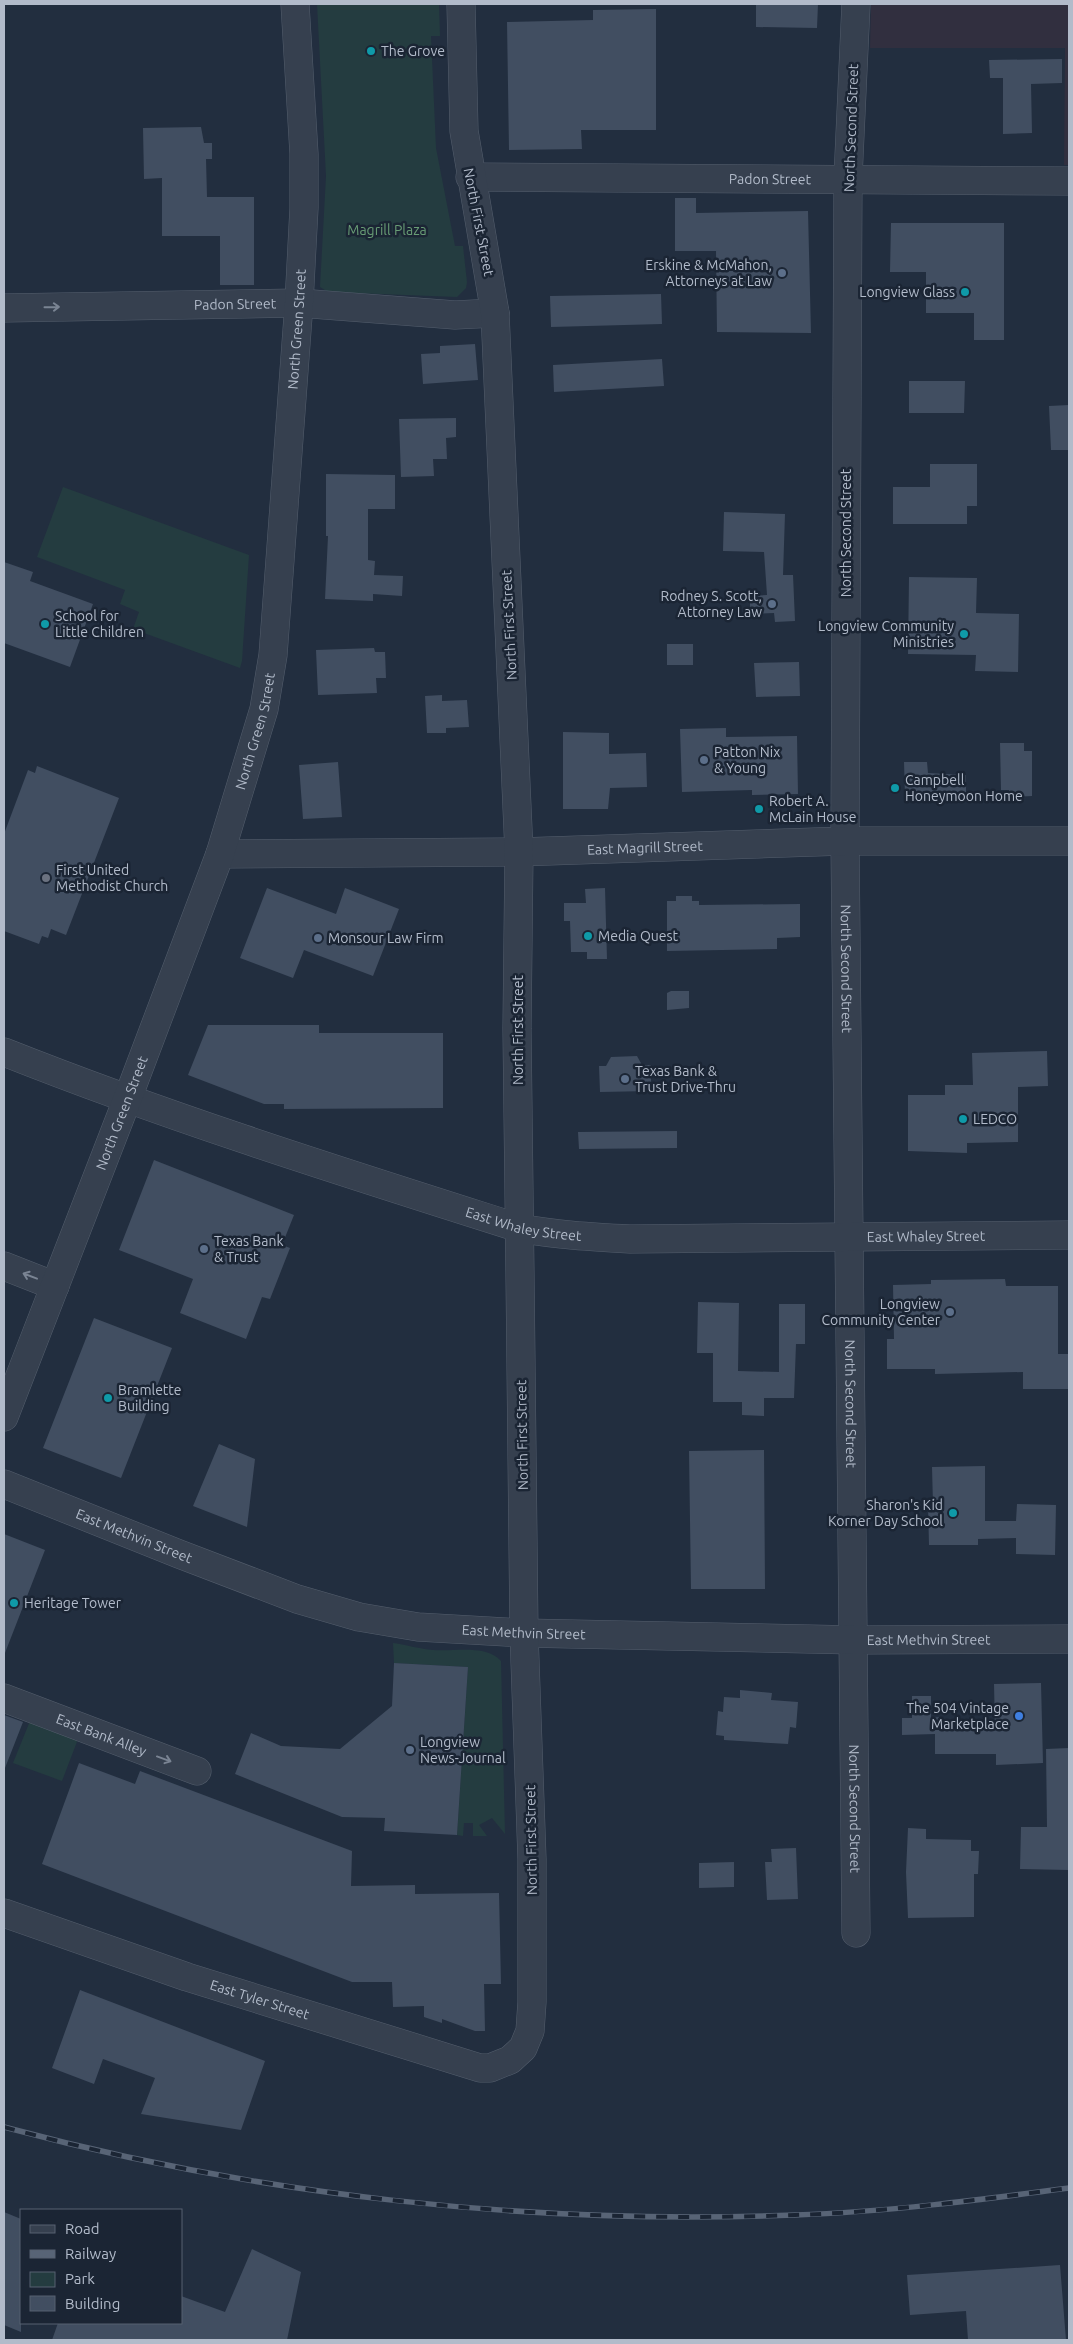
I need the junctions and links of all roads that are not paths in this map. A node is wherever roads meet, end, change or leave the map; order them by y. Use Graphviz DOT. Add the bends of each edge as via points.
graph roads {
  1 [pos="295,4"];
  2 [pos="461,4"];
  3 [pos="856,4"];
  4 [pos="470,177"];
  5 [pos="848,178"];
  6 [pos="1069,181"];
  7 [pos="299,303"];
  8 [pos="4,308"];
  9 [pos="495,313"];
  10 [pos="1069,840"];
  11 [pos="845,842"];
  12 [pos="519,852"];
  13 [pos="220,854"];
  14 [pos="4,1052"];
  15 [pos="127,1100"];
  16 [pos="519,1228"];
  17 [pos="1069,1235"];
  18 [pos="850,1236"];
  19 [pos="4,1266"];
  20 [pos="55,1286"];
  21 [pos="4,1417"];
  22 [pos="4,1484"];
  23 [pos="524,1633"];
  24 [pos="1069,1639"];
  25 [pos="855,1640"];
  26 [pos="4,1698"];
  27 [pos="198,1771"];
  28 [pos="4,1913"];
  29 [pos="856,1933"];
  30 [pos="516,2055"];
  1 -- 7 [label="street, North Green Street" via="305,170"];
  2 -- 4 [label="street, North First Street" via="462,100"];
  3 -- 5 [label="street, North Second Street"];
  4 -- 5 [label="street, Padon Street"];
  4 -- 9 [label="street, North First Street"];
  5 -- 6 [label="street, Padon Street"];
  5 -- 11 [label="street, North Second Street"];
  8 -- 7 [label="street, Padon Street, one-way"];
  7 -- 9 [label="street, Padon Street" via="455,315"];
  7 -- 13 [label="street, North Green Street" via="272,664 264,709"];
  9 -- 12 [label="street, North First Street"];
  10 -- 11 [label="street, East Magrill Street"];
  11 -- 12 [label="street, East Magrill Street"];
  11 -- 18 [label="street, North Second Street"];
  12 -- 13 [label="street, East Magrill Street"];
  12 -- 16 [label="street, North First Street"];
  13 -- 15 [label="street, North Green Street"];
  14 -- 15 [label="street, East Whaley Street"];
  15 -- 16 [label="street, East Whaley Street"];
  15 -- 20 [label="street, North Green Street"];
  16 -- 18 [label="street, East Whaley Street" via="571,1236 630,1238"];
  16 -- 23 [label="street, North First Street"];
  17 -- 18 [label="street, East Whaley Street"];
  18 -- 25 [label="street, North Second Street"];
  20 -- 19 [label="street, one-way"];
  20 -- 21 [label="street, North Green Street"];
  22 -- 23 [label="street, East Methvin Street" via="229,1573 330,1609 418,1627"];
  23 -- 25 [label="street, East Methvin Street"];
  23 -- 30 [label="street, North First Street" via="532,1859 532,2002 530,2031 523,2048"];
  24 -- 25 [label="street, East Methvin Street"];
  25 -- 29 [label="street, North Second Street"];
  26 -- 27 [label="street, East Bank Alley, one-way"];
  28 -- 30 [label="street, East Tyler Street" via="186,1977 470,2065 490,2068"];
}
